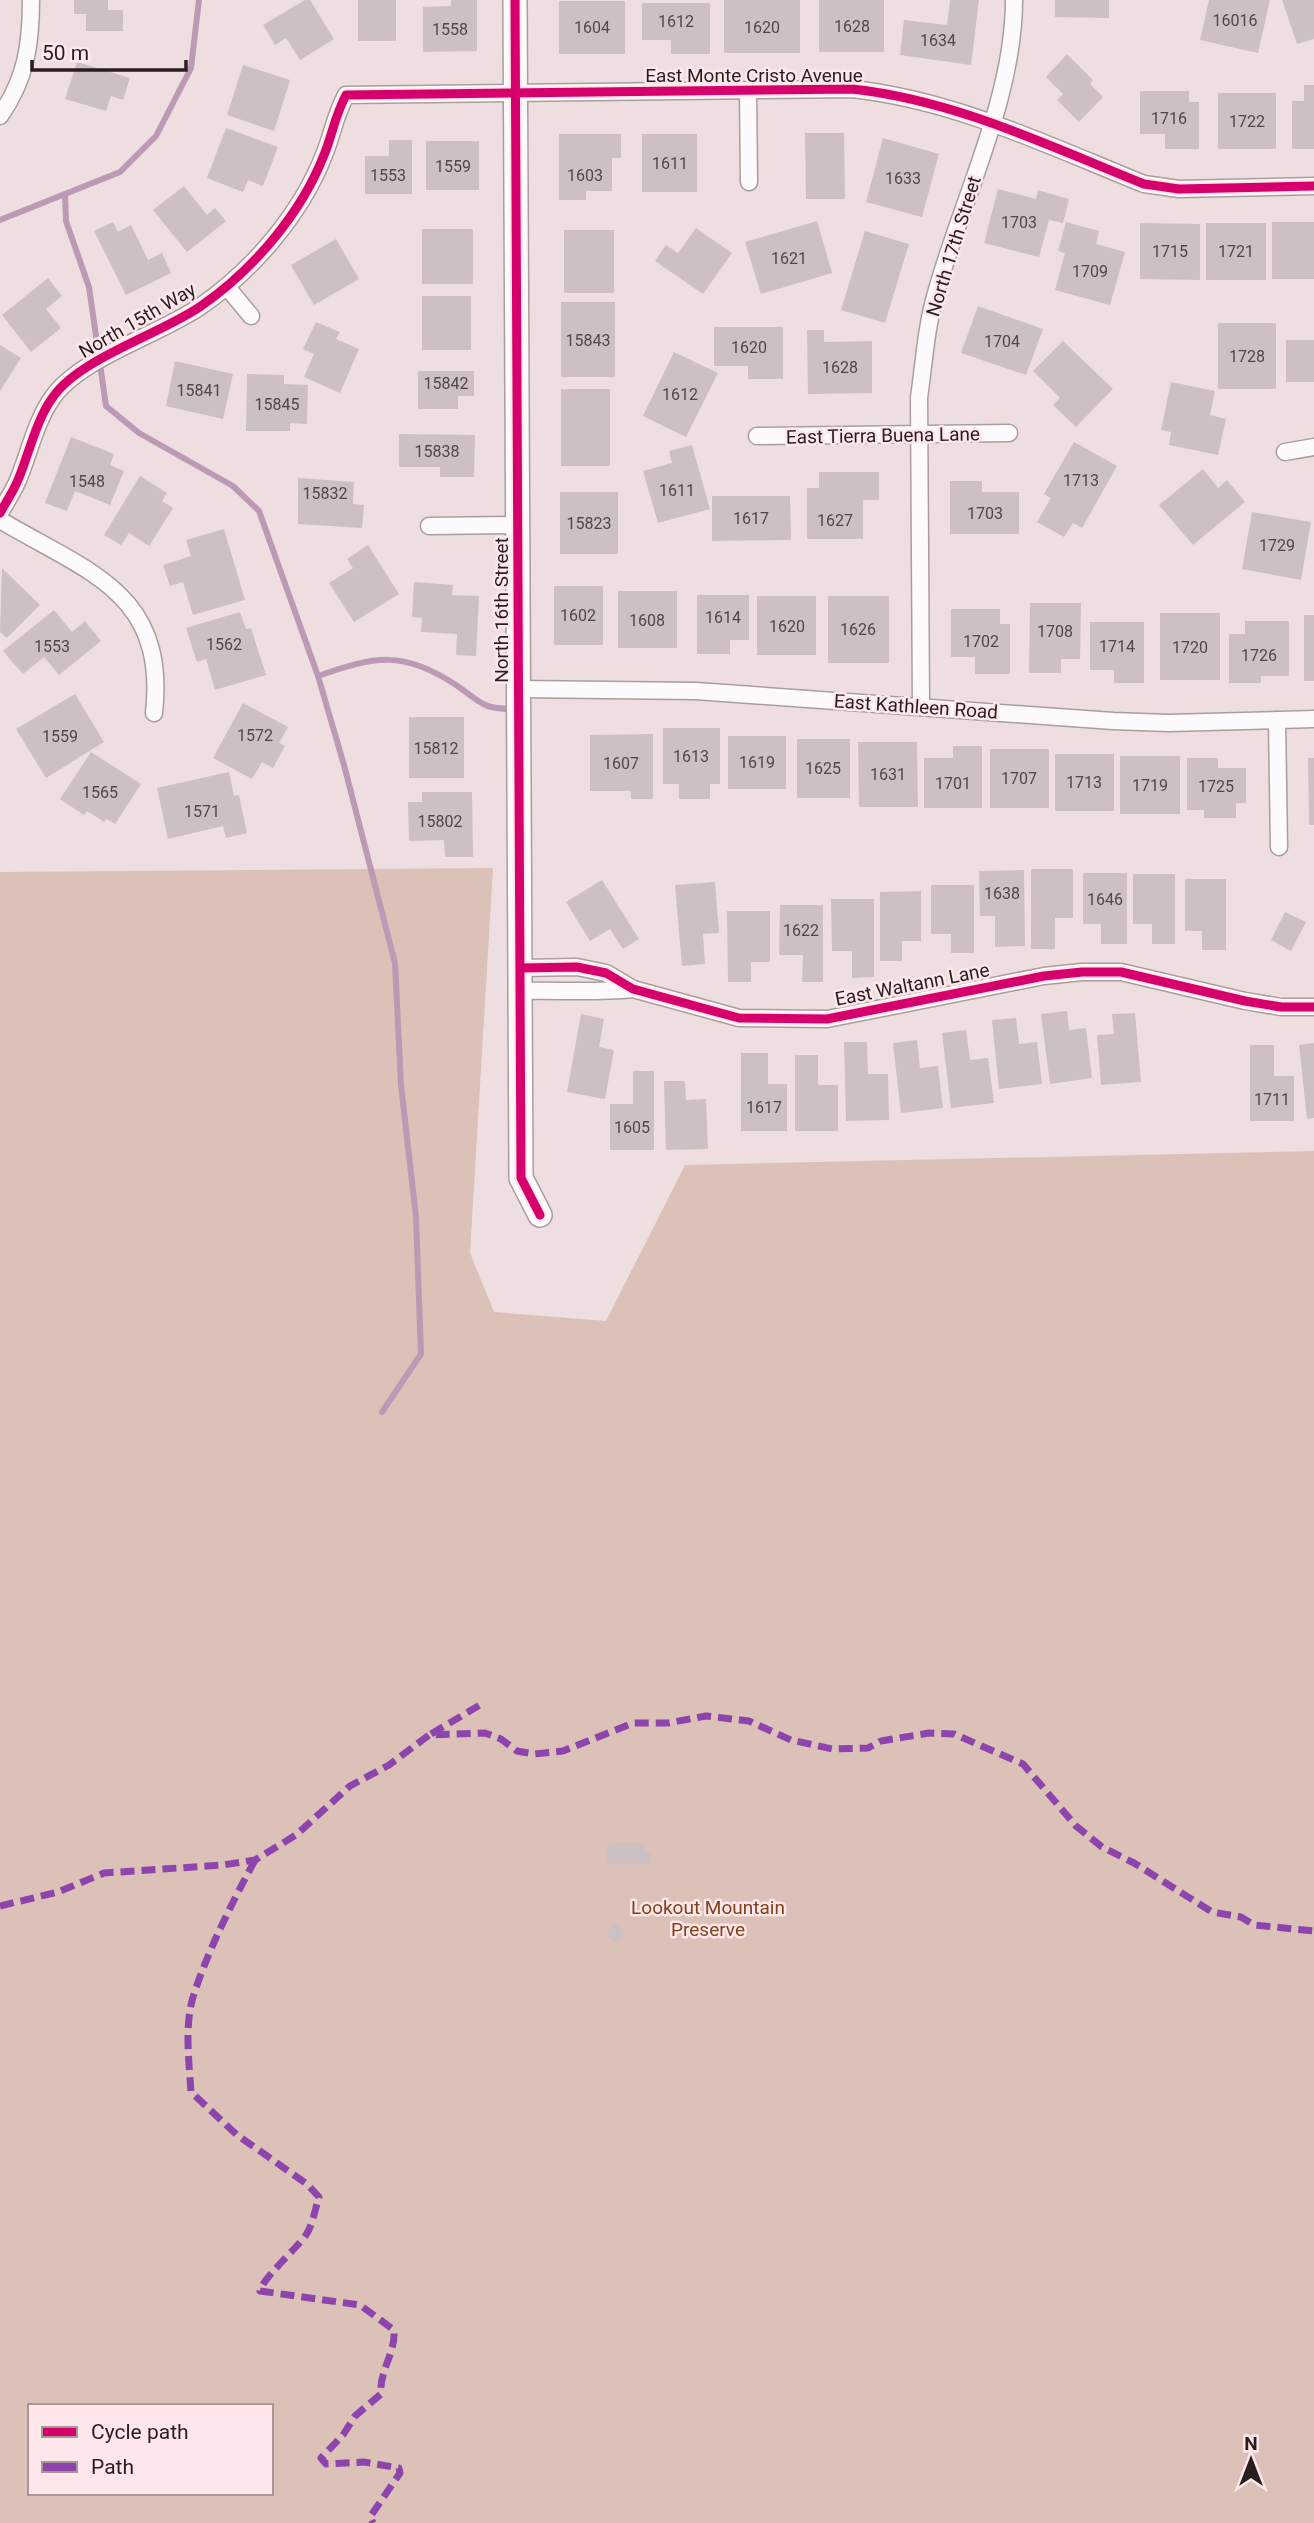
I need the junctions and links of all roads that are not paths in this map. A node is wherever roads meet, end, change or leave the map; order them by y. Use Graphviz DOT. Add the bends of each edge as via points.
graph roads {
  1 [pos="31,0"];
  2 [pos="514,0"];
  3 [pos="1014,0"];
  4 [pos="748,92"];
  5 [pos="345,95"];
  6 [pos="515,95"];
  7 [pos="0,116"];
  8 [pos="990,124"];
  9 [pos="749,183"];
  10 [pos="1314,186"];
  11 [pos="227,287"];
  12 [pos="251,316"];
  13 [pos="1009,433"];
  14 [pos="920,434"];
  15 [pos="757,436"];
  16 [pos="1314,447"];
  17 [pos="1286,452"];
  18 [pos="0,513"];
  19 [pos="0,520"];
  20 [pos="517,525"];
  21 [pos="429,526"];
  22 [pos="519,689"];
  23 [pos="920,705"];
  24 [pos="155,713"];
  25 [pos="1314,719"];
  26 [pos="1277,720"];
  27 [pos="1279,847"];
  28 [pos="550,968"];
  29 [pos="594,971"];
  30 [pos="521,980"];
  31 [pos="634,989"];
  32 [pos="551,990"];
  33 [pos="596,990"];
  34 [pos="1314,1007"];
  35 [pos="540,1215"];
  1 -- 7 [label="street" via="25,70"];
  2 -- 6 [label="street, North 16th Street"];
  3 -- 8 [label="street, North 17th Street" via="1010,46"];
  4 -- 6 [label="street, East Monte Cristo Avenue"];
  4 -- 8 [label="street, East Monte Cristo Avenue" via="852,89 895,94 947,106"];
  4 -- 9 [label="street, East Monte Cristo Avenue"];
  5 -- 6 [label="street, East Monte Cristo Avenue"];
  5 -- 11 [label="street, North 15th Way" via="305,192 282,229"];
  6 -- 20 [label="street, North 16th Street"];
  8 -- 10 [label="street, East Monte Cristo Avenue" via="1144,184 1179,189"];
  8 -- 14 [label="street, North 17th Street" via="930,317 919,398"];
  11 -- 12 [label="street"];
  11 -- 18 [label="street, North 15th Way" via="167,327 70,379 52,397"];
  13 -- 14 [label="street, East Tierra Buena Lane"];
  14 -- 15 [label="street, East Tierra Buena Lane"];
  14 -- 23 [label="street, North 17th Street"];
  16 -- 17 [label="street"];
  19 -- 24 [label="street" via="127,599 140,618 156,661"];
  20 -- 21 [label="street"];
  20 -- 22 [label="street, North 16th Street"];
  22 -- 23 [label="street, East Kathleen Road" via="651,688"];
  22 -- 30 [label="street, North 16th Street"];
  23 -- 26 [label="street, East Kathleen Road" via="1113,721"];
  25 -- 26 [label="street, East Kathleen Road"];
  26 -- 27 [label="street"];
  28 -- 29 [label="street, East Waltann Lane"];
  28 -- 30 [label="street, East Waltann Lane"];
  28 -- 32 [label="street"];
  29 -- 31 [label="street, East Waltann Lane"];
  29 -- 33 [label="street"];
  30 -- 32 [label="street, East Waltann Lane"];
  30 -- 35 [label="street, North 16th Street" via="521,1178"];
  31 -- 33 [label="street, East Waltann Lane"];
  31 -- 34 [label="street, East Waltann Lane" via="739,1018 827,1019 1044,976 1121,972 1245,1002"];
  32 -- 33 [label="street, East Waltann Lane"];
}
